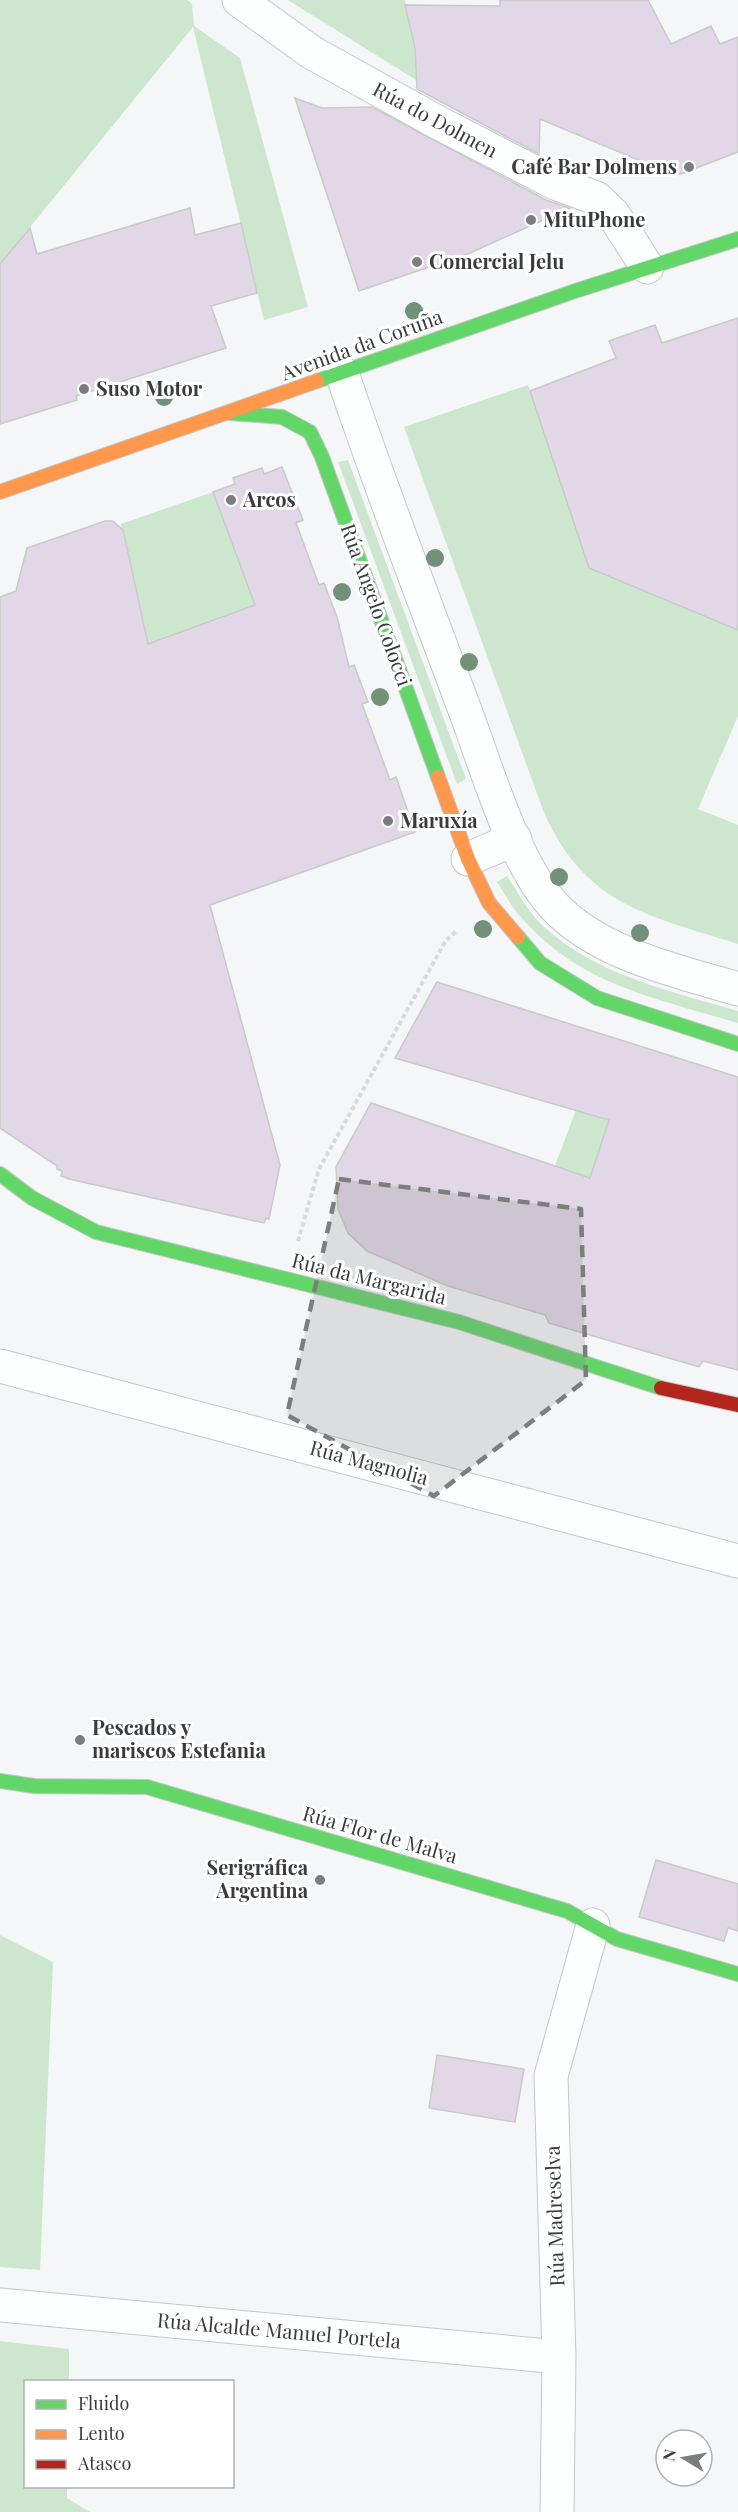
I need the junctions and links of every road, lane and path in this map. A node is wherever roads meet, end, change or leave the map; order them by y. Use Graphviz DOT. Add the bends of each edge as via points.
graph roads {
  1 [pos="239,0"];
  2 [pos="738,239"];
  3 [pos="647,267"];
  4 [pos="342,373"];
  5 [pos="230,413"];
  6 [pos="0,492"];
  7 [pos="515,839"];
  8 [pos="468,859"];
  9 [pos="458,930"];
  10 [pos="738,989"];
  11 [pos="738,1044"];
  12 [pos="0,1174"];
  13 [pos="298,1241"];
  14 [pos="0,1366"];
  15 [pos="738,1405"];
  16 [pos="738,1561"];
  17 [pos="0,1781"];
  18 [pos="593,1925"];
  19 [pos="738,1974"];
  20 [pos="0,2305"];
  21 [pos="559,2357"];
  22 [pos="557,2512"];
  1 -- 3 [label="street, Rúa do Dolmen" via="321,58 545,178 596,198 613,214"];
  2 -- 3 [label="street, Avenida da Coruña"];
  3 -- 4 [label="street, Avenida da Coruña"];
  4 -- 5 [label="street, Avenida da Coruña"];
  4 -- 7 [label="street"];
  5 -- 6 [label="street, Avenida da Coruña"];
  5 -- 8 [label="street, Rúa Angelo Colocci" via="282,417 310,432"];
  7 -- 8 [label="street"];
  7 -- 10 [label="street" via="554,906 589,934 646,961"];
  8 -- 11 [label="street, Rúa Angelo Colocci" via="489,903 540,963 597,999"];
  9 -- 13 [label="path" via="446,940 319,1169"];
  12 -- 15 [label="street, Rúa da Margarida" via="32,1198 96,1232 459,1322 671,1391"];
  14 -- 16 [label="street, Rúa Magnolia"];
  17 -- 18 [label="street, Rúa Flor de Malva" via="34,1786 147,1787 567,1911"];
  18 -- 19 [label="street, Rúa Flor de Malva" via="617,1939"];
  18 -- 21 [label="street, Rúa Madreselva" via="551,2076"];
  20 -- 21 [label="street, Rúa Alcalde Manuel Portela"];
  21 -- 22 [label="street, Rúa Madreselva"];
}
